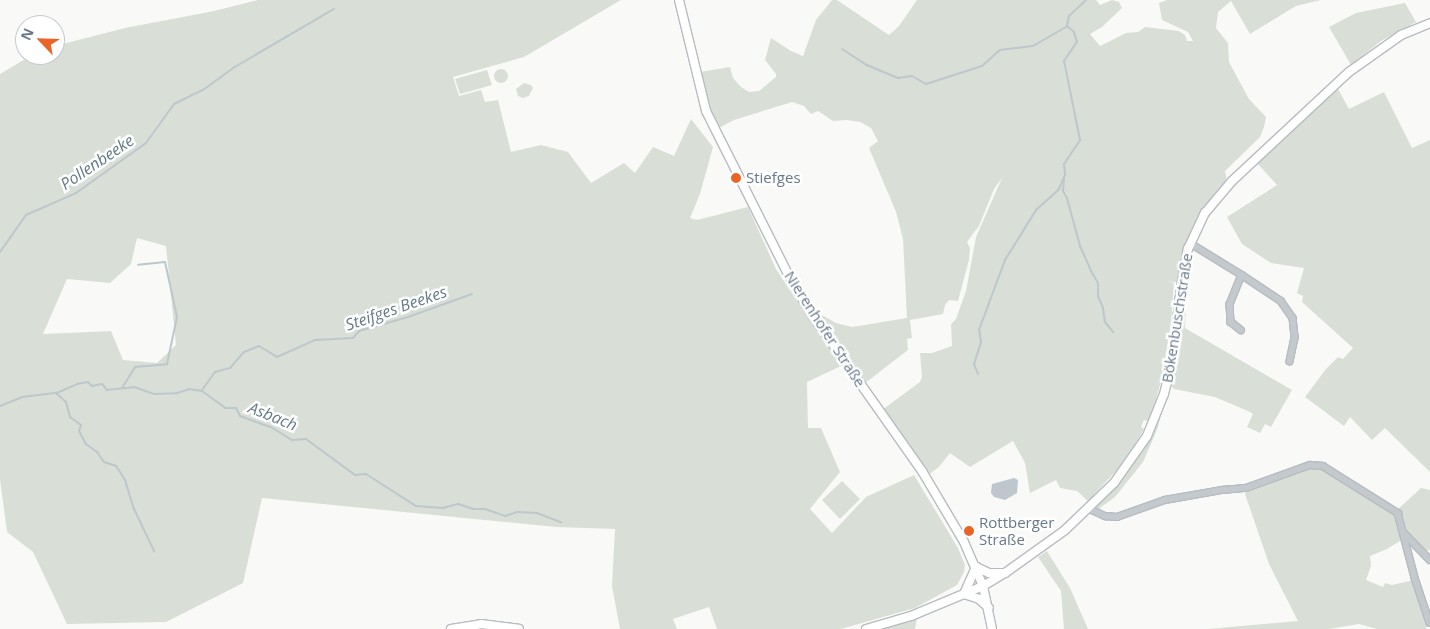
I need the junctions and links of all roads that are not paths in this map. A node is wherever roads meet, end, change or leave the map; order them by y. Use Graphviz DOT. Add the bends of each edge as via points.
graph roads {
  1 [pos="679,0"];
  2 [pos="1430,23"];
  3 [pos="1190,243"];
  4 [pos="1242,276"];
  5 [pos="1241,330"];
  6 [pos="1290,361"];
  7 [pos="1090,509"];
  8 [pos="1405,534"];
  9 [pos="1430,560"];
  10 [pos="976,567"];
  11 [pos="1005,573"];
  12 [pos="983,586"];
  13 [pos="964,594"];
  14 [pos="989,608"];
  15 [pos="1430,623"];
  16 [pos="451,629"];
  17 [pos="519,629"];
  18 [pos="866,629"];
  19 [pos="992,629"];
  1 -- 10 [label="main road, Nierenhofer Straße" via="706,110 789,276 812,315 922,471"];
  2 -- 3 [label="main road, Bökenbuschstraße" via="1387,43 1331,88 1217,196"];
  3 -- 4 [label="street"];
  3 -- 7 [label="main road, Bökenbuschstraße" via="1182,276 1172,361 1158,411 1127,467"];
  4 -- 5 [label="street" via="1230,304 1231,322"];
  4 -- 6 [label="street" via="1281,301 1293,318 1295,338"];
  7 -- 8 [label="street" via="1105,516 1117,516 1165,500 1246,488 1315,464 1398,513"];
  7 -- 11 [label="main road, Bökenbuschstraße" via="1043,548"];
  8 -- 9 [label="street"];
  8 -- 15 [label="street"];
  10 -- 11 [label="main road" via="990,573"];
  10 -- 12 [label="main road, Nierenhofer Straße"];
  10 -- 13 [label="main road"];
  11 -- 12 [label="main road, Bökenbuschstraße"];
  12 -- 13 [label="main road"];
  12 -- 14 [label="main road, Nierenhofer Straße"];
  13 -- 14 [label="main road" via="979,599"];
  13 -- 18 [label="main road" via="911,616"];
  14 -- 19 [label="main road, Nierenhofer Straße"];
  16 -- 17 [label="main road" via="481,624"];
}
